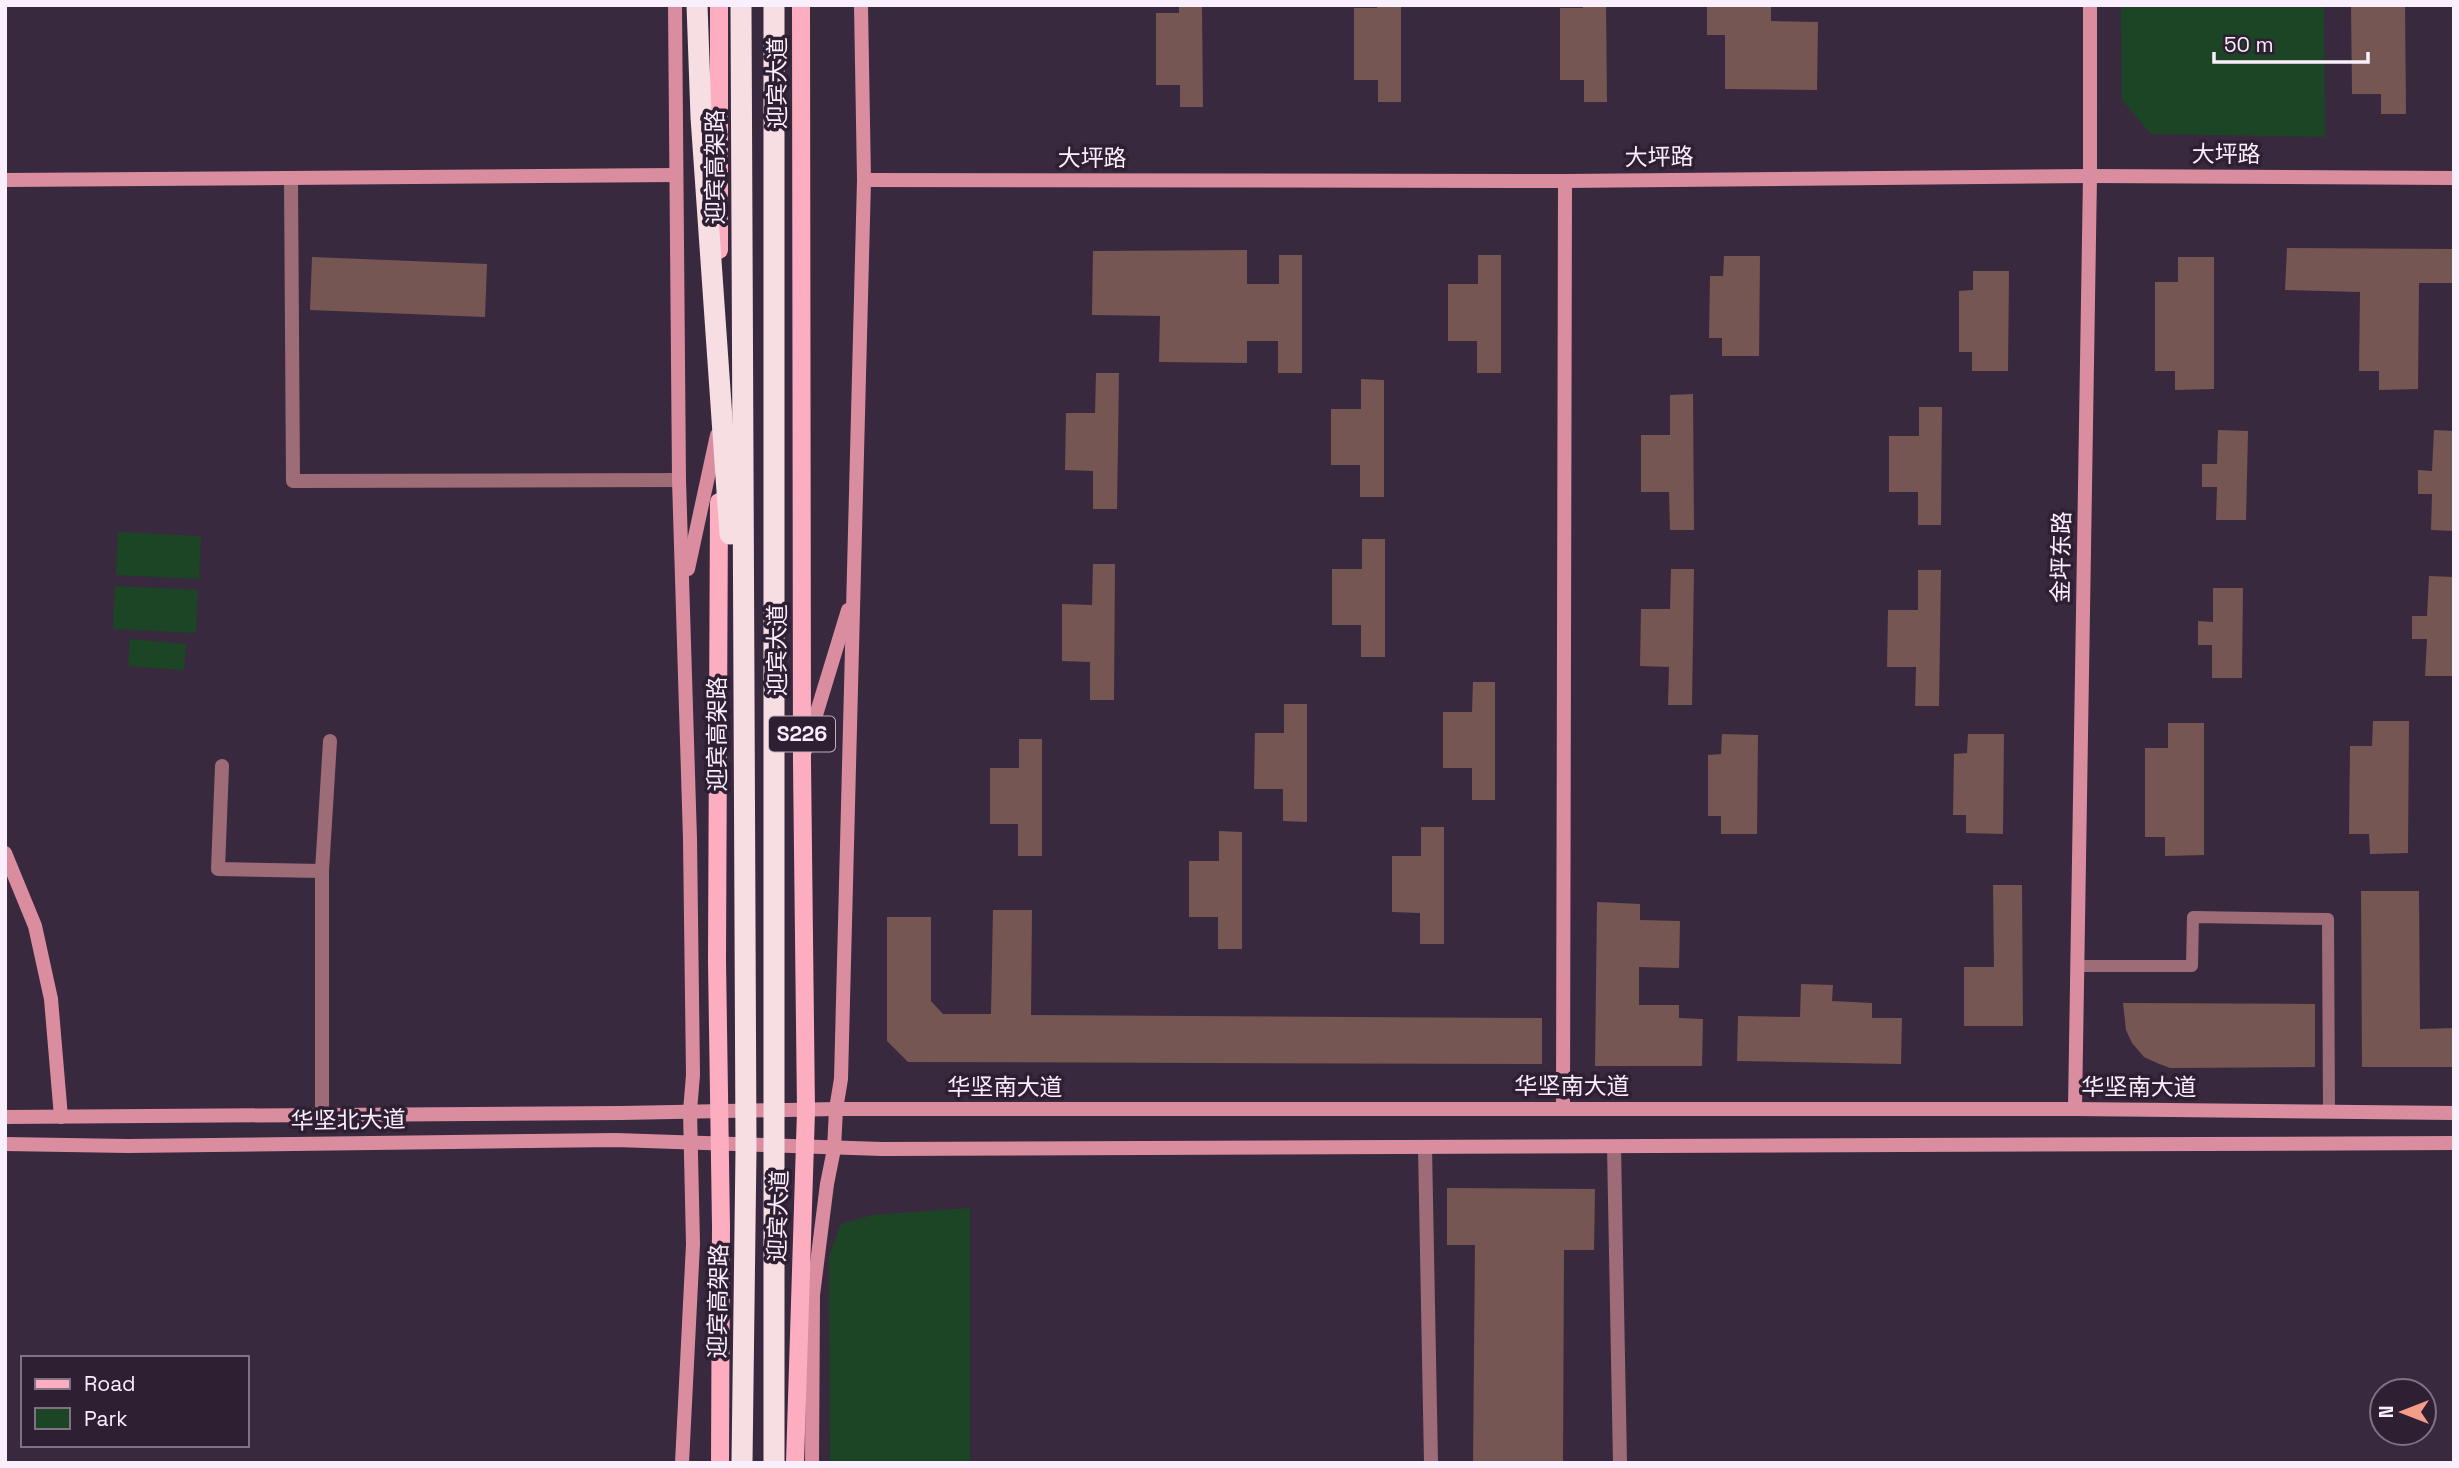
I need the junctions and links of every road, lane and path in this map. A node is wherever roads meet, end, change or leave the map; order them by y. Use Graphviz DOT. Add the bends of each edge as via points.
graph roads {
  1 [pos="675,5"];
  2 [pos="697,5"];
  3 [pos="719,5"];
  4 [pos="741,5"];
  5 [pos="774,5"];
  6 [pos="801,5"];
  7 [pos="851,5"];
  8 [pos="861,5"];
  9 [pos="2090,5"];
  10 [pos="861,25"];
  11 [pos="677,175"];
  12 [pos="2090,176"];
  13 [pos="2454,178"];
  14 [pos="5,180"];
  15 [pos="291,180"];
  16 [pos="864,180"];
  17 [pos="1565,181"];
  18 [pos="719,427"];
  19 [pos="678,480"];
  20 [pos="683,589"];
  21 [pos="854,591"];
  22 [pos="743,740"];
  23 [pos="330,741"];
  24 [pos="802,763"];
  25 [pos="222,766"];
  26 [pos="5,853"];
  27 [pos="322,871"];
  28 [pos="2077,966"];
  29 [pos="1563,1109"];
  30 [pos="836,1110"];
  31 [pos="2075,1110"];
  32 [pos="690,1111"];
  33 [pos="806,1111"];
  34 [pos="2329,1111"];
  35 [pos="718,1112"];
  36 [pos="2454,1113"];
  37 [pos="322,1114"];
  38 [pos="5,1117"];
  39 [pos="61,1117"];
  40 [pos="691,1143"];
  41 [pos="2454,1143"];
  42 [pos="5,1144"];
  43 [pos="720,1145"];
  44 [pos="805,1147"];
  45 [pos="1426,1147"];
  46 [pos="1614,1147"];
  47 [pos="834,1149"];
  48 [pos="682,1463"];
  49 [pos="720,1463"];
  50 [pos="742,1463"];
  51 [pos="774,1463"];
  52 [pos="795,1463"];
  53 [pos="812,1463"];
  54 [pos="1431,1463"];
  55 [pos="1620,1463"];
  1 -- 11 [label="street"];
  2 -- 22 [label="highway, bridge"];
  3 -- 18 [label="main road"];
  4 -- 22 [label="highway, 迎宾高架路, bridge"];
  5 -- 51 [label="highway, bridge"];
  6 -- 24 [label="main road, 迎宾大道 / S226"];
  7 -- 10 [label="street"];
  8 -- 10 [label="street"];
  9 -- 12 [label="street, 金坪东路"];
  10 -- 16 [label="street"];
  11 -- 15 [label="street"];
  11 -- 19 [label="street"];
  12 -- 13 [label="street, 大坪路"];
  12 -- 17 [label="street, 大坪路"];
  12 -- 28 [label="street, 金坪东路"];
  14 -- 15 [label="street"];
  15 -- 19 [label="street" via="293,481"];
  16 -- 17 [label="street, 大坪路"];
  16 -- 21 [label="street"];
  17 -- 29 [label="street"];
  18 -- 20 [label="street"];
  18 -- 35 [label="main road"];
  19 -- 20 [label="street"];
  20 -- 32 [label="street" via="690,839"];
  21 -- 24 [label="street"];
  21 -- 30 [label="street" via="841,1079"];
  22 -- 50 [label="highway, 迎宾高架路, bridge" via="746,1150"];
  23 -- 27 [label="street"];
  24 -- 33 [label="main road, 迎宾大道 / S226"];
  25 -- 27 [label="street" via="218,869"];
  26 -- 39 [label="street" via="35,926 51,999"];
  27 -- 37 [label="street"];
  28 -- 31 [label="street, 金坪东路"];
  28 -- 34 [label="lane" via="2192,966 2193,916 2328,919"];
  29 -- 30 [label="street, 华坚南大道"];
  29 -- 31 [label="street, 华坚南大道"];
  30 -- 33 [label="street, 华坚南大道"];
  30 -- 47 [label="street"];
  31 -- 34 [label="street, 华坚南大道"];
  32 -- 35 [label="street, 华坚南大道"];
  32 -- 37 [label="street, 华坚北大道"];
  32 -- 40 [label="street"];
  33 -- 35 [label="street, 华坚南大道"];
  33 -- 44 [label="main road, 迎宾大道 / S226"];
  34 -- 36 [label="street, 华坚南大道"];
  35 -- 43 [label="main road"];
  37 -- 39 [label="street, 华坚北大道"];
  38 -- 39 [label="street, 华坚北大道"];
  40 -- 42 [label="street, 华坚北大道"];
  40 -- 43 [label="street"];
  40 -- 48 [label="street" via="693,1244"];
  41 -- 46 [label="street"];
  43 -- 44 [label="street"];
  43 -- 49 [label="main road"];
  44 -- 47 [label="street"];
  44 -- 52 [label="main road, 迎宾大道 / S226"];
  45 -- 46 [label="street"];
  45 -- 47 [label="street"];
  45 -- 54 [label="street"];
  46 -- 55 [label="street"];
  47 -- 53 [label="street" via="813,1295"];
}
